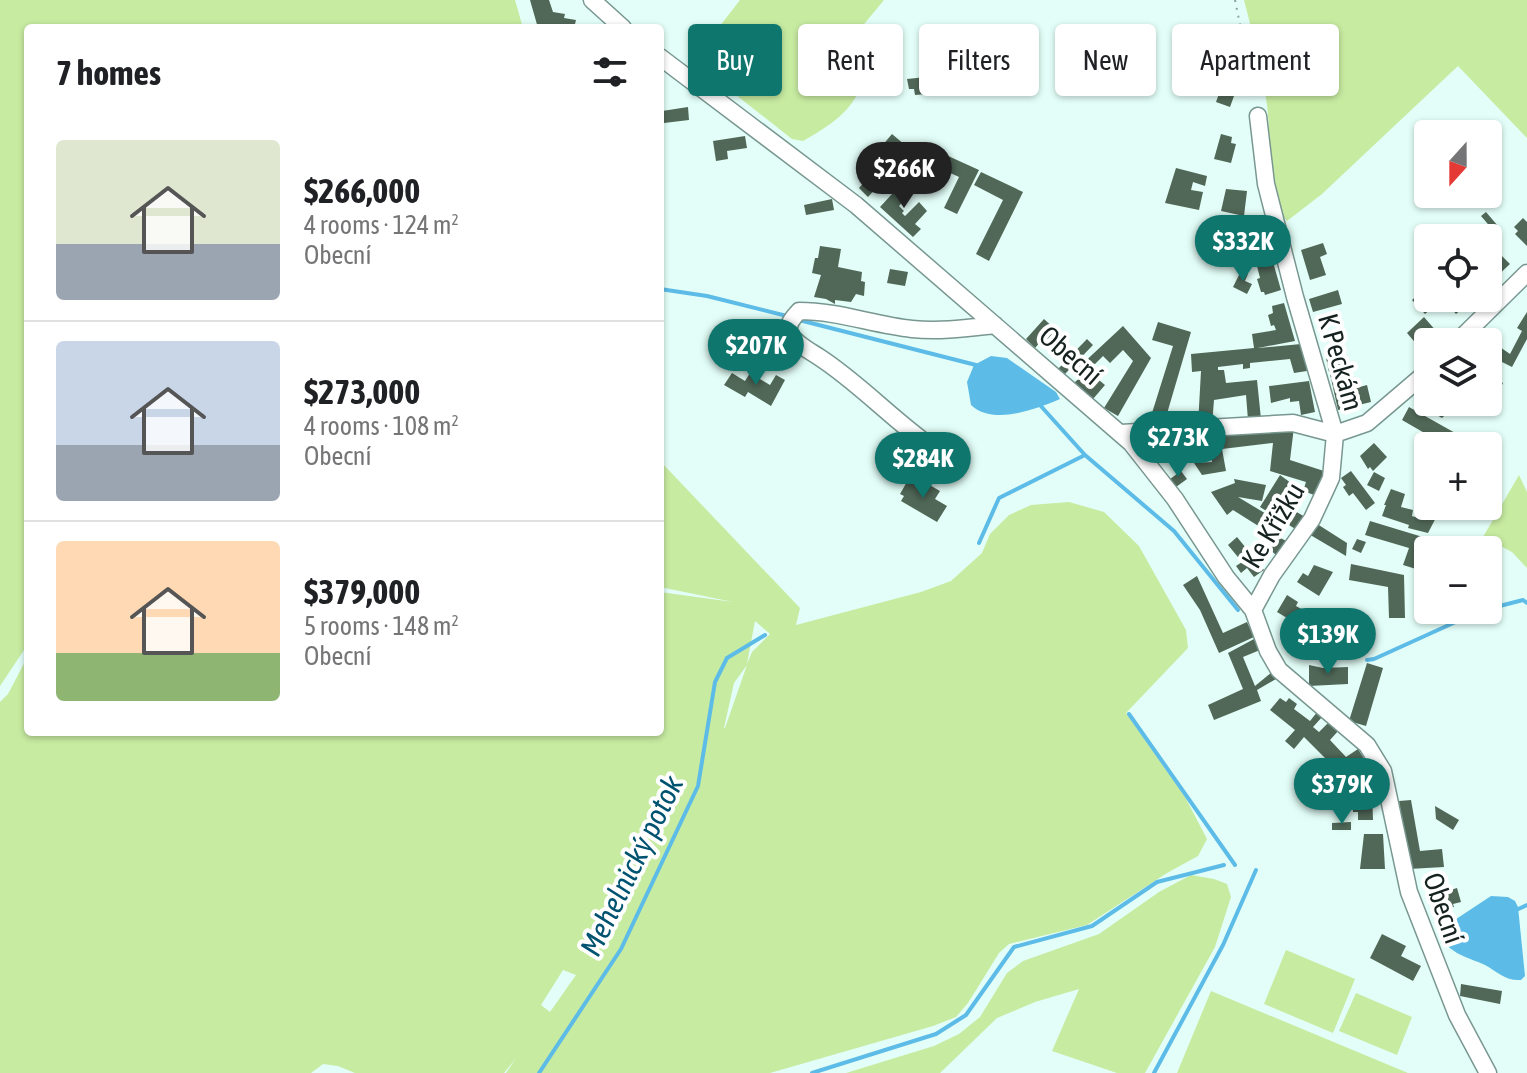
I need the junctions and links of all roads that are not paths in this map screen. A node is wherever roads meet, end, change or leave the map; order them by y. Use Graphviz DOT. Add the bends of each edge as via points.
graph roads {
  1 [pos="592,0"];
  2 [pos="611,24"];
  3 [pos="664,60"];
  4 [pos="1258,116"];
  5 [pos="1527,273"];
  6 [pos="995,325"];
  7 [pos="1471,328"];
  8 [pos="1414,383"];
  9 [pos="1121,433"];
  10 [pos="1335,434"];
  11 [pos="922,440"];
  12 [pos="1253,610"];
  13 [pos="1482,1071"];
  1 -- 2 [label="street"];
  3 -- 6 [label="street, Obecní" via="856,205"];
  4 -- 10 [label="street, K Peckám" via="1266,184"];
  5 -- 7 [label="street"];
  6 -- 9 [label="street, Obecní"];
  6 -- 11 [label="street" via="912,329 816,311 799,311 793,318 790,334 801,345 850,378"];
  8 -- 10 [label="street" via="1367,423"];
  9 -- 10 [label="street" via="1293,423"];
  9 -- 12 [label="street, Obecní"];
  10 -- 12 [label="street, Ke Křížku" via="1331,478 1312,519"];
  12 -- 13 [label="street, Obecní" via="1279,670 1367,745 1383,771 1409,892"];
}
